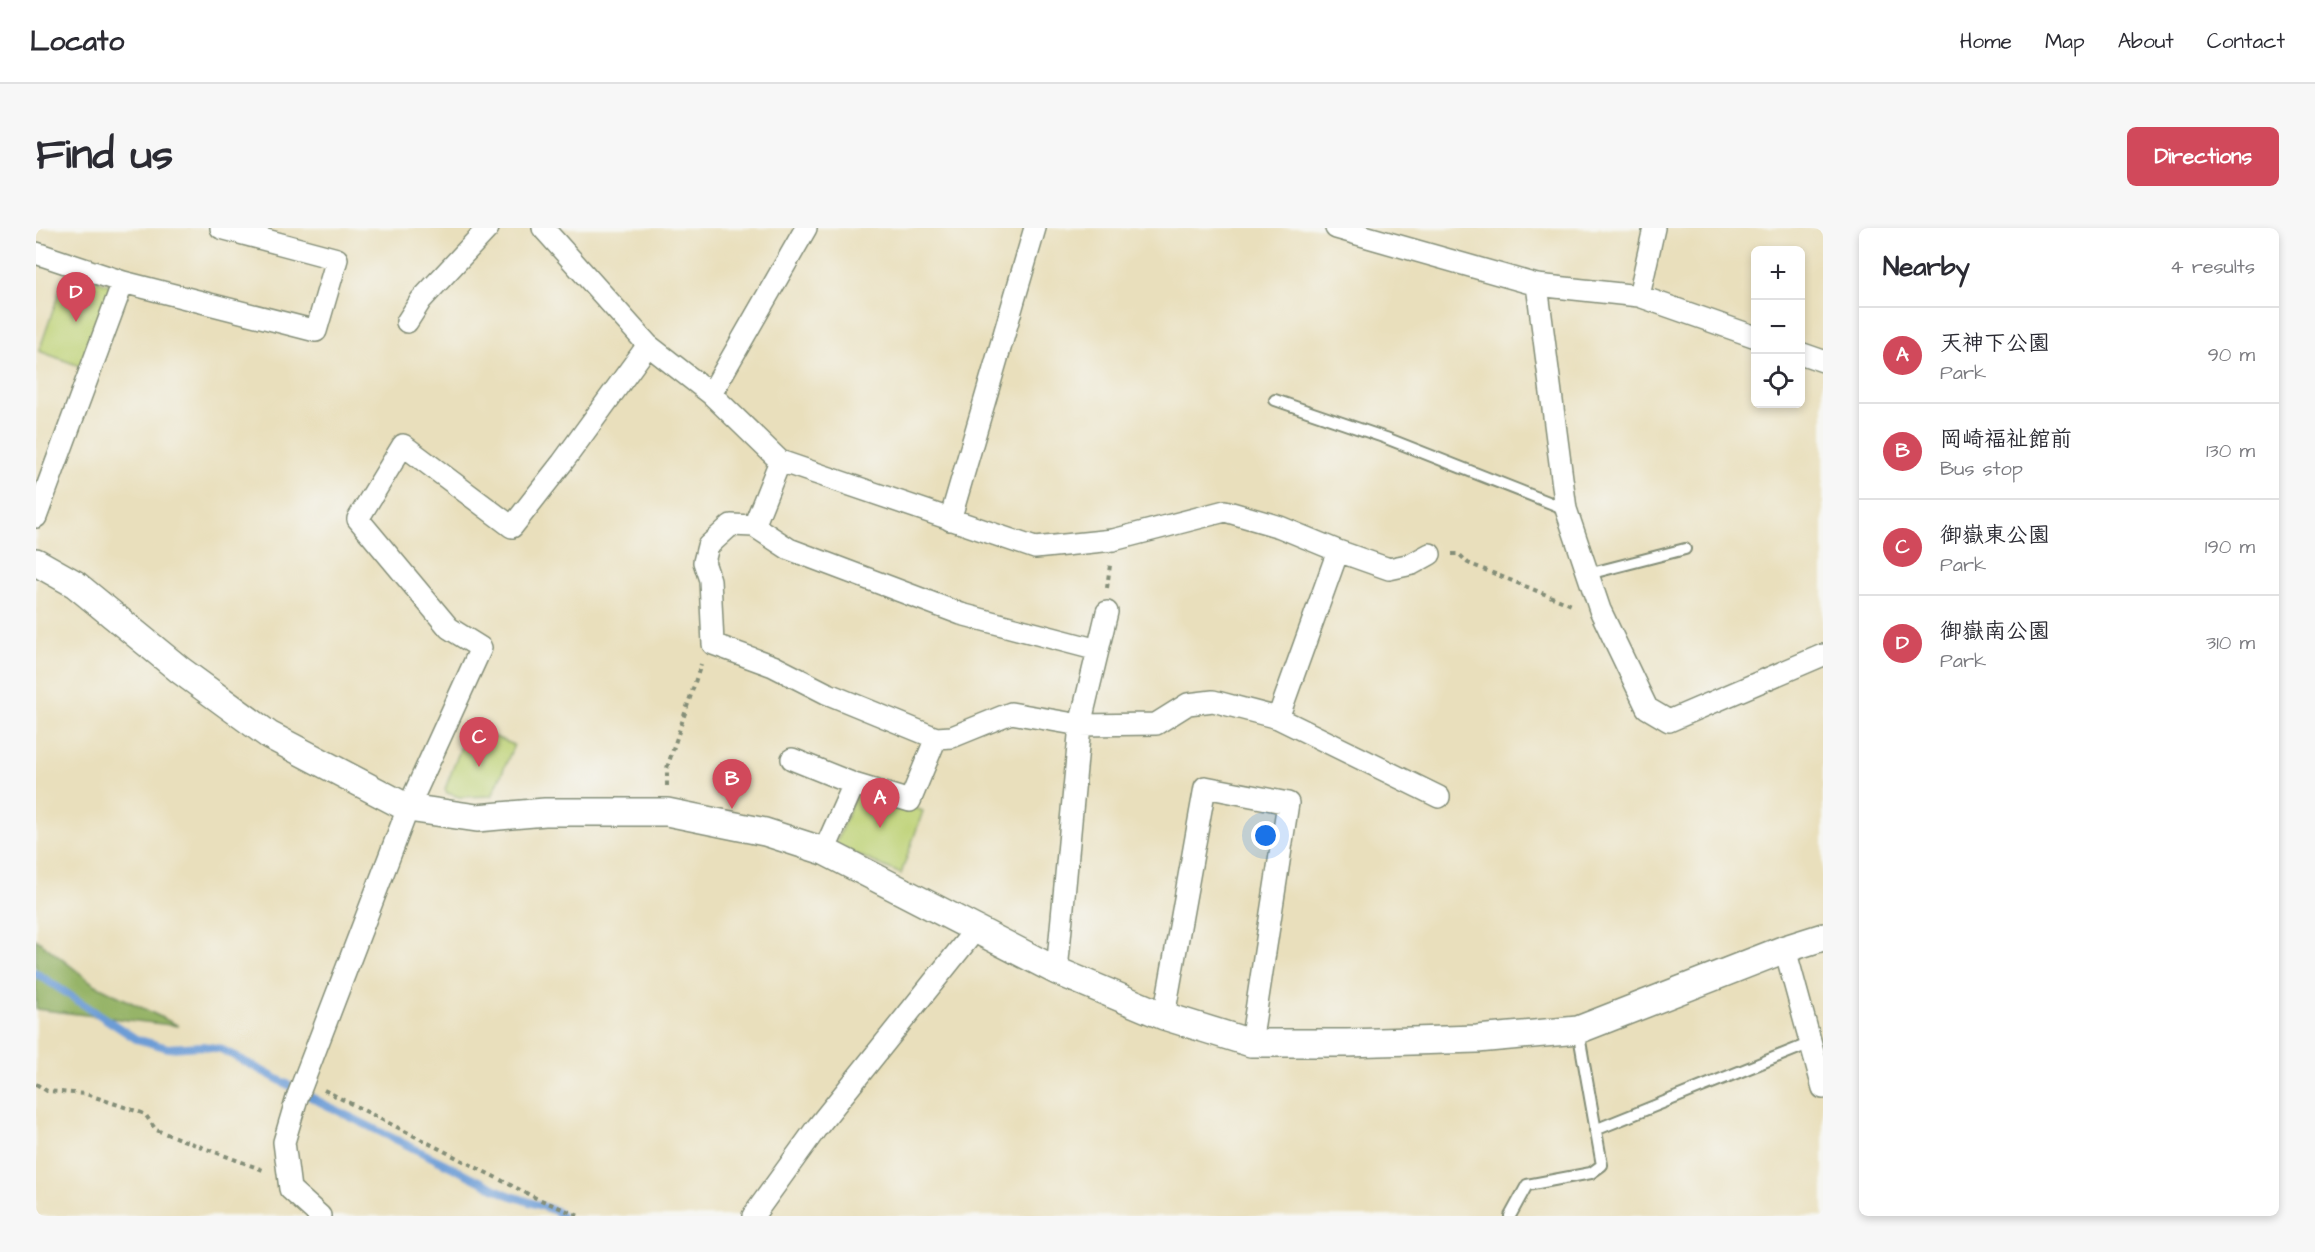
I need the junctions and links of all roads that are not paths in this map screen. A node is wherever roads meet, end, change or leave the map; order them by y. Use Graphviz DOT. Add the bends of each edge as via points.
graph roads {
  1 [pos="220,228"];
  2 [pos="488,228"];
  3 [pos="543,228"];
  4 [pos="806,228"];
  5 [pos="1035,228"];
  6 [pos="1336,228"];
  7 [pos="1654,228"];
  8 [pos="36,253"];
  9 [pos="123,282"];
  10 [pos="1537,285"];
  11 [pos="1639,297"];
  12 [pos="407,322"];
  13 [pos="1751,336"];
  14 [pos="648,345"];
  15 [pos="1803,354"];
  16 [pos="1823,361"];
  17 [pos="1823,369"];
  18 [pos="711,394"];
  19 [pos="1275,400"];
  20 [pos="780,461"];
  21 [pos="1566,509"];
  22 [pos="36,517"];
  23 [pos="950,520"];
  24 [pos="754,526"];
  25 [pos="1685,549"];
  26 [pos="1338,551"];
  27 [pos="1430,554"];
  28 [pos="36,562"];
  29 [pos="1588,574"];
  30 [pos="1107,612"];
  31 [pos="1098,650"];
  32 [pos="1823,655"];
  33 [pos="1278,718"];
  34 [pos="1080,725"];
  35 [pos="936,738"];
  36 [pos="792,759"];
  37 [pos="854,784"];
  38 [pos="1439,797"];
  39 [pos="408,808"];
  40 [pos="824,851"];
  41 [pos="976,929"];
  42 [pos="1823,937"];
  43 [pos="1785,949"];
  44 [pos="1057,971"];
  45 [pos="1164,1016"];
  46 [pos="1578,1030"];
  47 [pos="1251,1043"];
  48 [pos="1810,1043"];
  49 [pos="1823,1088"];
  50 [pos="1595,1130"];
  51 [pos="320,1216"];
  52 [pos="753,1216"];
  53 [pos="1510,1216"];
  1 -- 9 [label="street" via="337,260 316,332"];
  2 -- 12 [label="street" via="421,300"];
  3 -- 14 [label="street"];
  4 -- 18 [label="street"];
  5 -- 23 [label="street"];
  6 -- 10 [label="street"];
  7 -- 11 [label="street"];
  8 -- 9 [label="street"];
  9 -- 22 [label="street"];
  10 -- 11 [label="street"];
  10 -- 21 [label="street"];
  11 -- 13 [label="street"];
  14 -- 18 [label="street"];
  14 -- 39 [label="street" via="512,527 403,445 358,519 449,628 481,648"];
  15 -- 16 [label="street"];
  16 -- 17 [label="street"];
  18 -- 20 [label="street"];
  19 -- 21 [label="lane" via="1386,438"];
  20 -- 23 [label="street"];
  20 -- 24 [label="street"];
  21 -- 29 [label="street"];
  23 -- 26 [label="street" via="1035,548 1113,540 1225,511 1280,526"];
  24 -- 31 [label="street" via="789,549 961,614"];
  24 -- 35 [label="street" via="731,525 708,546 704,562 710,580 713,644 773,666 826,693"];
  25 -- 29 [label="lane"];
  26 -- 27 [label="street" via="1389,569 1412,564"];
  26 -- 33 [label="street"];
  28 -- 39 [label="street" via="75,584 180,670 269,735"];
  29 -- 32 [label="street" via="1600,609 1647,708 1669,720"];
  30 -- 31 [label="street"];
  31 -- 34 [label="street"];
  33 -- 34 [label="street" via="1213,701 1188,704 1156,724"];
  33 -- 38 [label="street"];
  34 -- 35 [label="street" via="1011,713 952,737"];
  34 -- 44 [label="street"];
  35 -- 37 [label="street" via="910,801"];
  36 -- 37 [label="street"];
  37 -- 40 [label="street"];
  39 -- 40 [label="street" via="477,818 545,812 667,812 765,832"];
  39 -- 51 [label="street" via="304,1079 284,1142 290,1189"];
  40 -- 41 [label="street"];
  41 -- 44 [label="street"];
  41 -- 52 [label="street" via="815,1130"];
  42 -- 43 [label="street"];
  43 -- 46 [label="street"];
  43 -- 48 [label="street"];
  44 -- 45 [label="street"];
  45 -- 47 [label="street"];
  45 -- 47 [label="street" via="1205,787 1288,803"];
  46 -- 47 [label="street" via="1477,1039"];
  46 -- 50 [label="lane"];
  48 -- 49 [label="street"];
  48 -- 50 [label="lane"];
  50 -- 53 [label="lane" via="1602,1165 1591,1173 1527,1185"];
}
